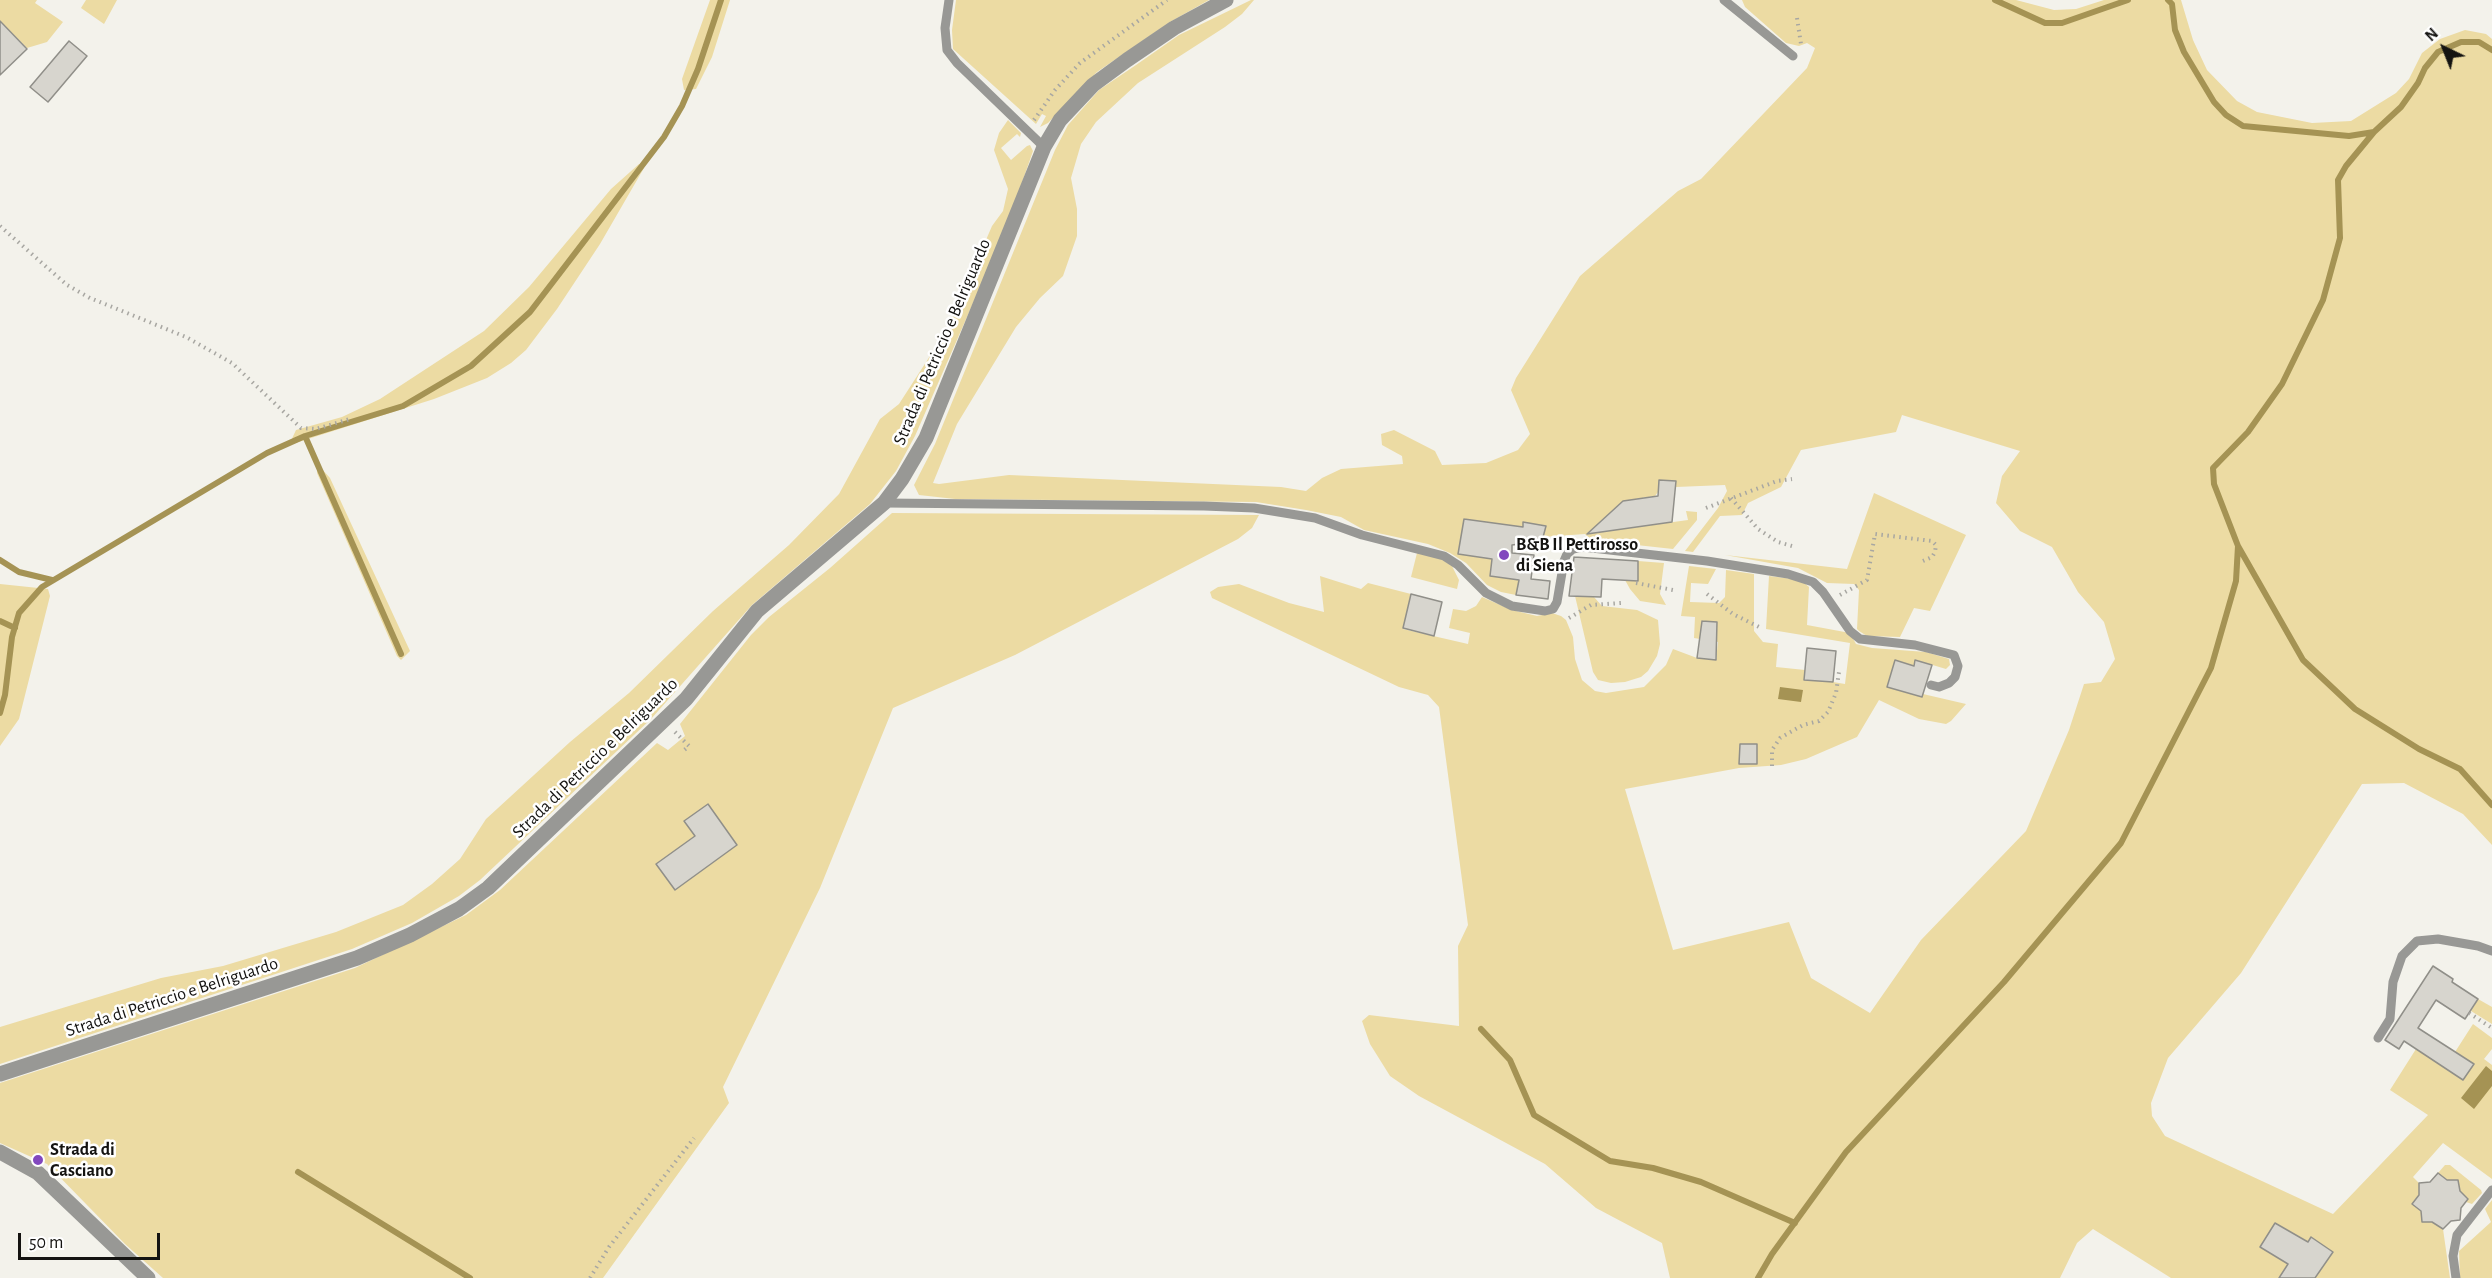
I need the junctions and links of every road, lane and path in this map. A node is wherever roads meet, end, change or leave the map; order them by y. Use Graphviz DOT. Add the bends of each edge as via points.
graph roads {
  1 [pos="949,0"];
  2 [pos="1167,0"];
  3 [pos="1226,0"];
  4 [pos="1724,0"];
  5 [pos="1797,18"];
  6 [pos="1793,56"];
  7 [pos="1027,109"];
  8 [pos="1036,117"];
  9 [pos="1026,130"];
  10 [pos="1044,147"];
  11 [pos="0,226"];
  12 [pos="350,419"];
  13 [pos="1792,479"];
  14 [pos="1731,498"];
  15 [pos="884,503"];
  16 [pos="1706,508"];
  17 [pos="1792,546"];
  18 [pos="1923,561"];
  19 [pos="1636,583"];
  20 [pos="1673,590"];
  21 [pos="1707,594"];
  22 [pos="1828,600"];
  23 [pos="1621,603"];
  24 [pos="1569,618"];
  25 [pos="1759,627"];
  26 [pos="1839,672"];
  27 [pos="1931,685"];
  28 [pos="670,736"];
  29 [pos="682,751"];
  30 [pos="1772,766"];
  31 [pos="2492,951"];
  32 [pos="2469,1013"];
  33 [pos="2492,1028"];
  34 [pos="2378,1038"];
  35 [pos="0,1074"];
  36 [pos="694,1138"];
  37 [pos="0,1152"];
  38 [pos="2492,1190"];
  39 [pos="148,1278"];
  40 [pos="590,1278"];
  41 [pos="2456,1278"];
  1 -- 9 [label="lane" via="947,50"];
  2 -- 8 [label="path" via="1080,63"];
  3 -- 10 [label="street, Strada di Petriccio e Belriguardo" via="1174,28 1093,85 1060,120"];
  4 -- 6 [label="lane"];
  5 -- 6 [label="path" via="1802,49"];
  7 -- 8 [label="path"];
  8 -- 9 [label="path"];
  9 -- 10 [label="lane"];
  10 -- 15 [label="street, Strada di Petriccio e Belriguardo" via="926,438"];
  11 -- 12 [label="path" via="67,285 186,337 232,363 301,428 316,429"];
  13 -- 14 [label="path"];
  14 -- 16 [label="path"];
  14 -- 17 [label="path" via="1758,528 1778,542"];
  15 -- 22 [label="lane" via="1254,508 1315,518 1362,535 1444,556 1486,593 1512,606 1545,611 1557,602 1567,554 1583,547 1788,574 1813,582"];
  15 -- 35 [label="street, Strada di Petriccio e Belriguardo" via="757,611 660,726 488,888 459,909 357,958"];
  18 -- 22 [label="path" via="1932,558 1936,545 1932,541 1875,534 1867,580"];
  19 -- 20 [label="path"];
  21 -- 25 [label="path"];
  22 -- 27 [label="lane" via="1860,639 1915,645 1954,655 1958,666 1955,677 1939,687"];
  23 -- 24 [label="path" via="1591,605"];
  26 -- 30 [label="path" via="1828,712 1819,724 1803,725 1780,738 1772,750"];
  28 -- 29 [label="path" via="676,732 689,746"];
  31 -- 34 [label="lane" via="2438,939 2417,941 2402,956 2393,982 2390,1019"];
  32 -- 33 [label="path"];
  36 -- 40 [label="path" via="609,1247"];
  37 -- 39 [label="street" via="38,1173"];
  38 -- 41 [label="lane" via="2457,1235 2453,1256"];
}
